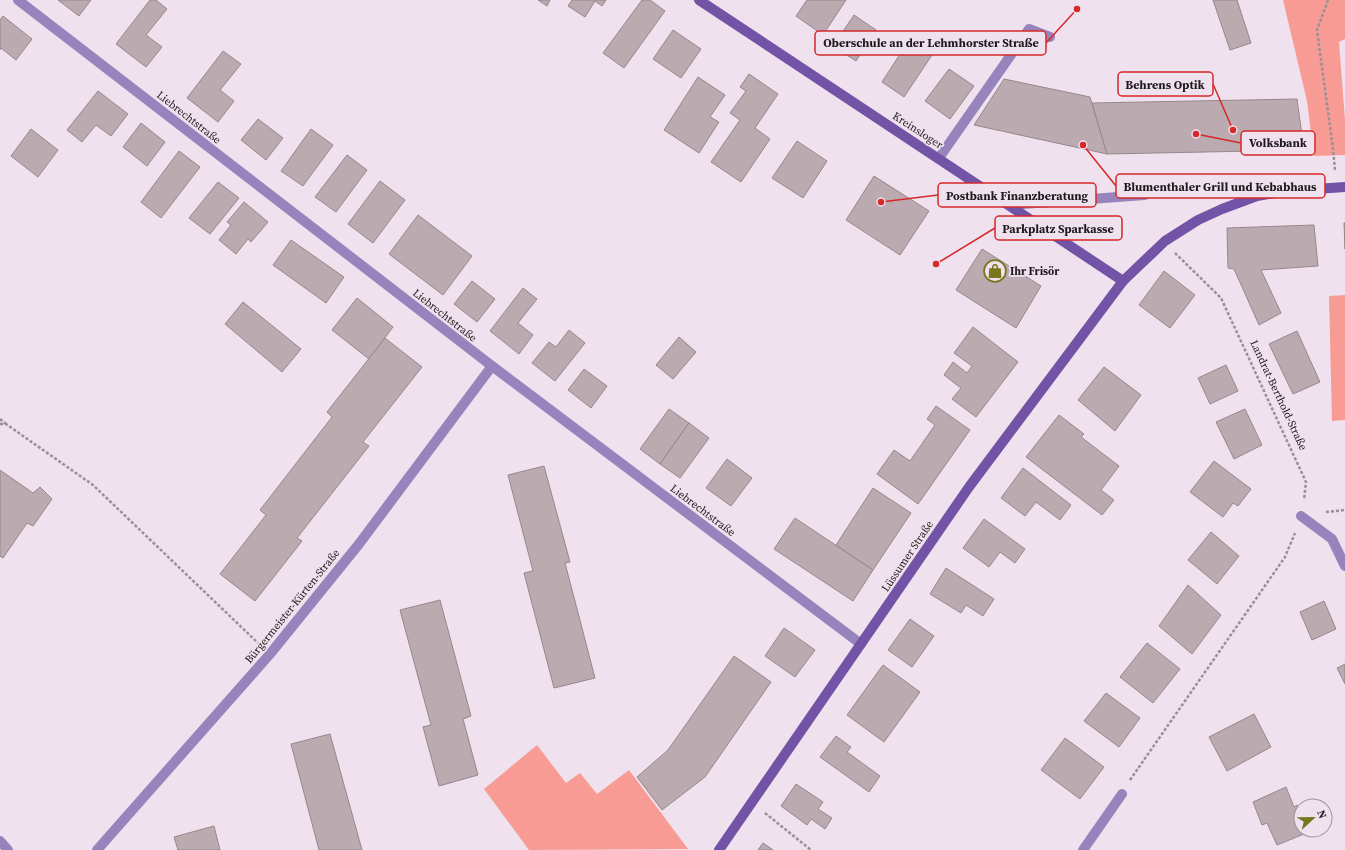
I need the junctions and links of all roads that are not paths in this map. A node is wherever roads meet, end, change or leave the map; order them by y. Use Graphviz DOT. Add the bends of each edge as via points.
graph roads {
  1 [pos="18,0"];
  2 [pos="699,0"];
  3 [pos="1050,37"];
  4 [pos="939,158"];
  5 [pos="1340,187"];
  6 [pos="1145,195"];
  7 [pos="1009,205"];
  8 [pos="1123,281"];
  9 [pos="492,366"];
  10 [pos="1301,516"];
  11 [pos="1345,566"];
  12 [pos="861,644"];
  13 [pos="1122,794"];
  14 [pos="0,841"];
  15 [pos="8,850"];
  16 [pos="97,850"];
  17 [pos="719,850"];
  18 [pos="1083,850"];
  1 -- 9 [label="street, Liebrechtstraße"];
  2 -- 4 [label="main road, Kreinsloger"];
  3 -- 4 [label="street" via="1028,29"];
  4 -- 7 [label="main road, Kreinsloger"];
  5 -- 8 [label="main road, Lüssumer Straße" via="1257,196 1198,220 1164,241"];
  6 -- 7 [label="street"];
  7 -- 8 [label="main road, Kreinsloger"];
  8 -- 12 [label="main road, Lüssumer Straße" via="969,486"];
  9 -- 12 [label="street, Liebrechtstraße"];
  9 -- 16 [label="street, Bürgermeister-Kürten-Straße" via="359,544 270,654"];
  10 -- 11 [label="street" via="1332,539"];
  12 -- 17 [label="main road, Lüssumer Straße"];
  13 -- 18 [label="street"];
  14 -- 15 [label="street"];
}
